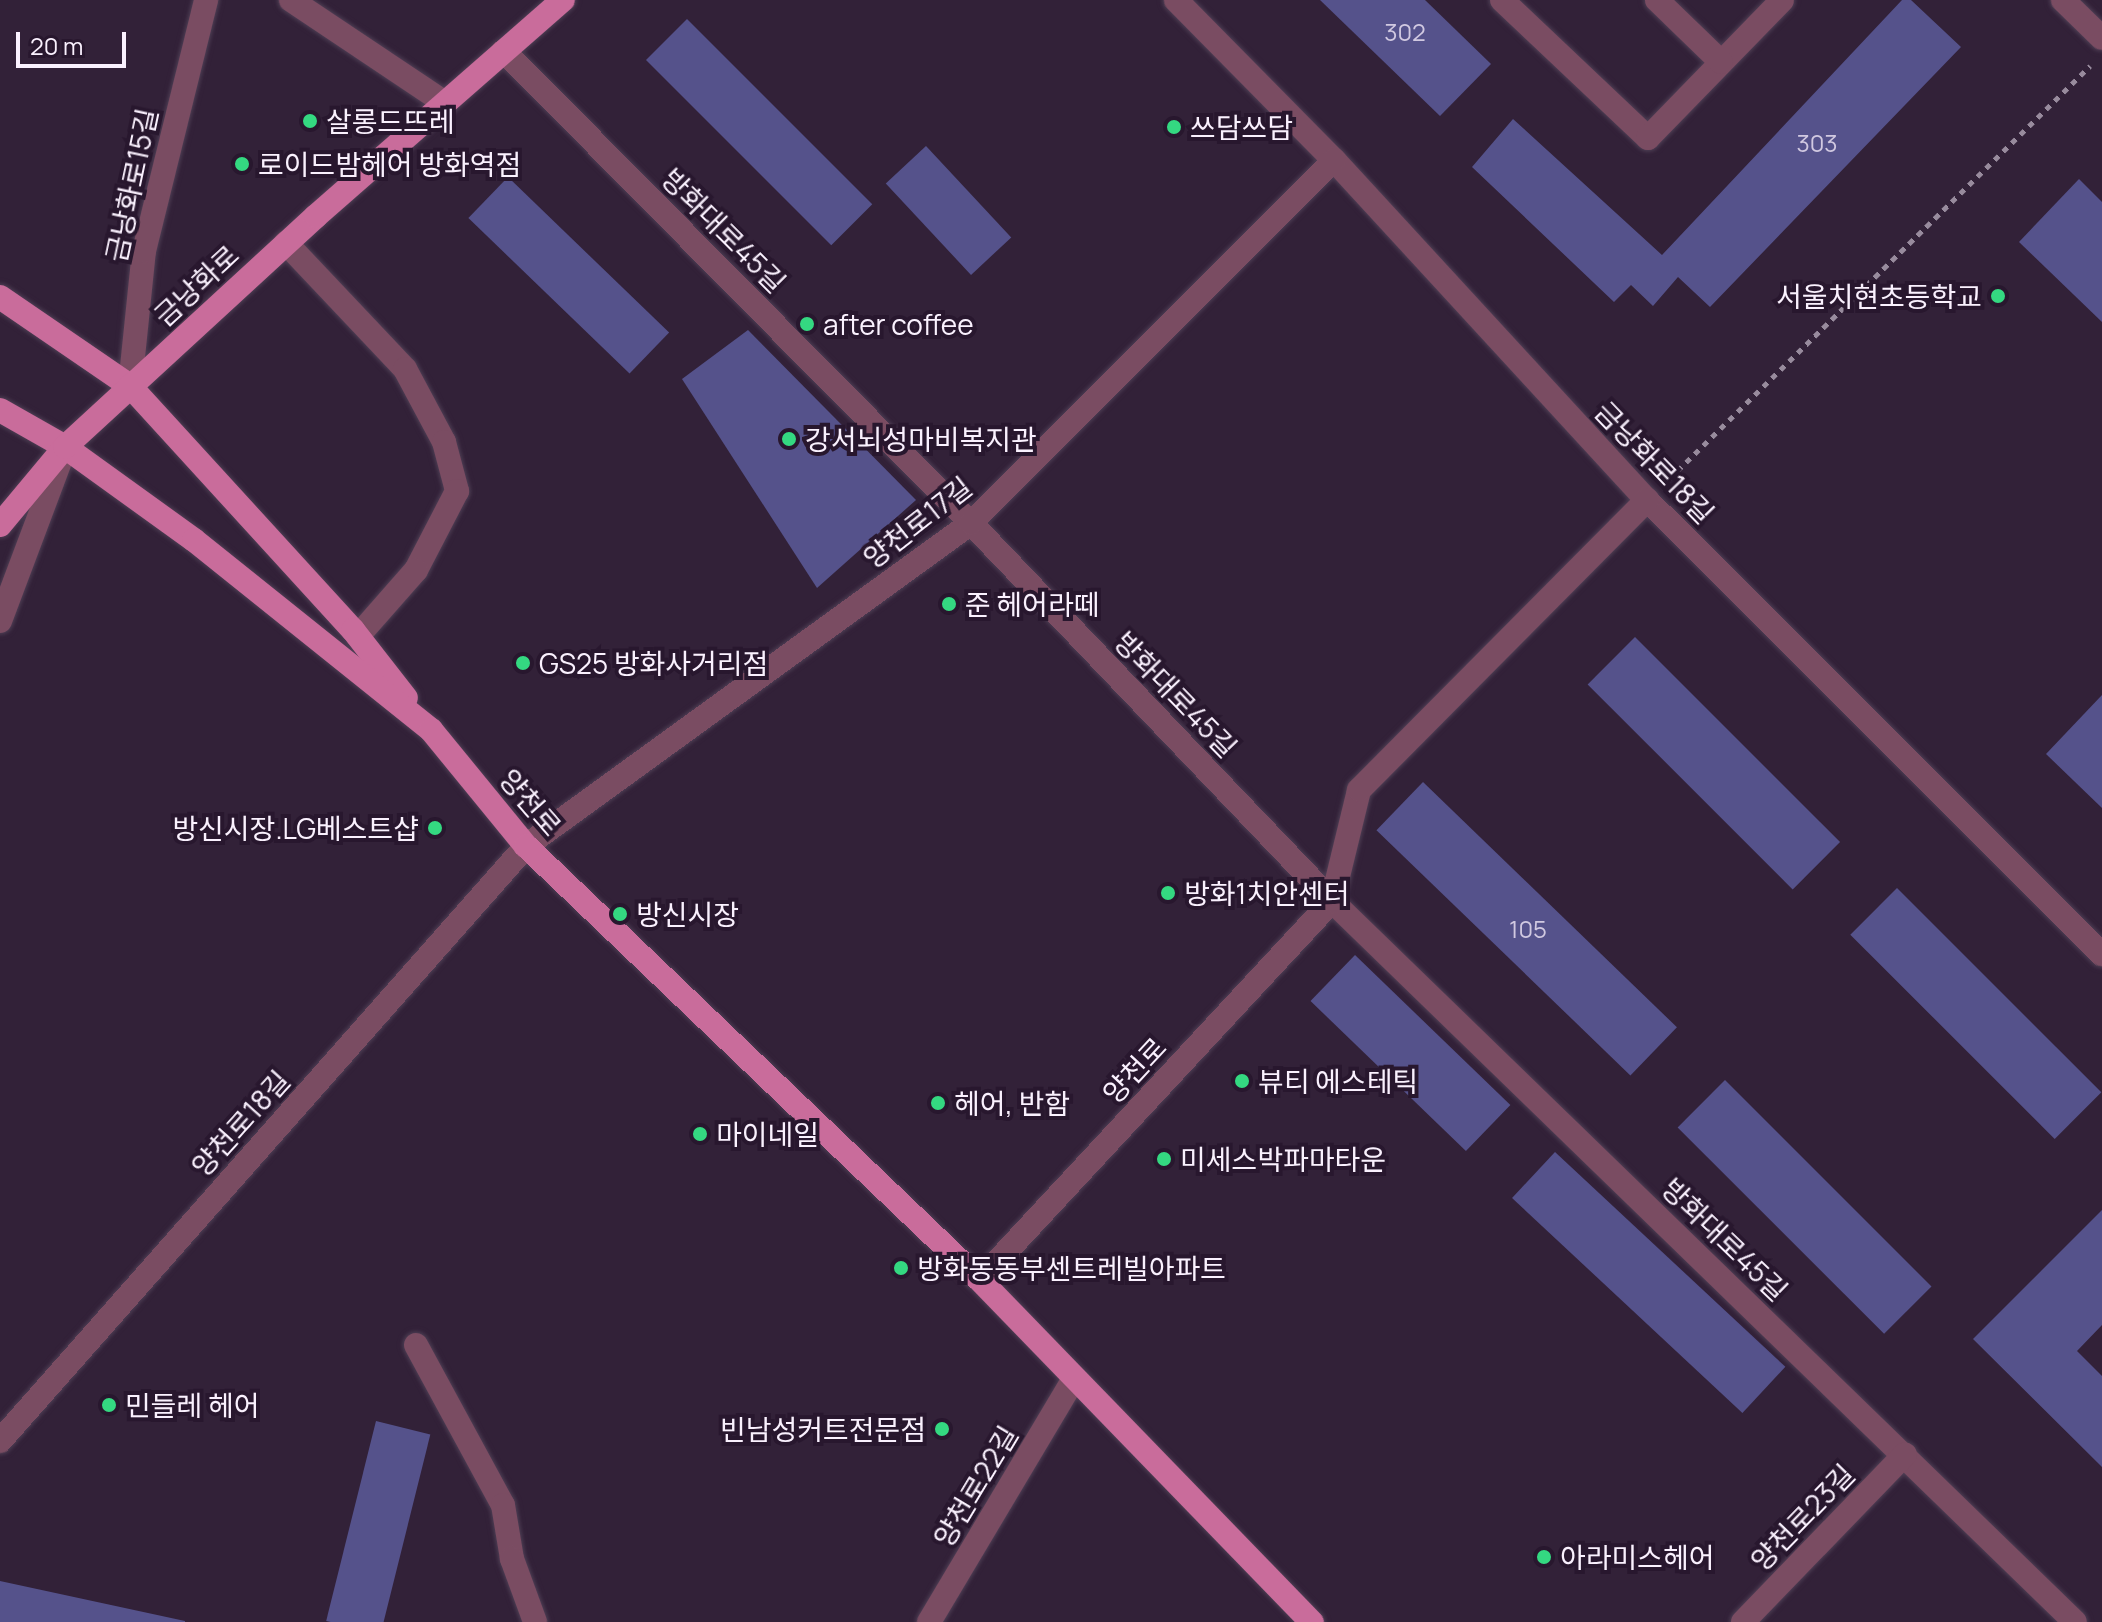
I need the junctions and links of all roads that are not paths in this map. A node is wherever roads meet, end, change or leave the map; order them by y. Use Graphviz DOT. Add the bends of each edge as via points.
graph roads {
  1 [pos="206,0"];
  2 [pos="291,0"];
  3 [pos="563,0"];
  4 [pos="1176,0"];
  5 [pos="1502,0"];
  6 [pos="1657,0"];
  7 [pos="1782,0"];
  8 [pos="2063,0"];
  9 [pos="2102,38"];
  10 [pos="504,51"];
  11 [pos="1721,62"];
  12 [pos="445,103"];
  13 [pos="1334,160"];
  14 [pos="286,243"];
  15 [pos="0,297"];
  16 [pos="130,386"];
  17 [pos="0,410"];
  18 [pos="65,447"];
  19 [pos="1647,500"];
  20 [pos="971,523"];
  21 [pos="0,525"];
  22 [pos="0,621"];
  23 [pos="358,636"];
  24 [pos="431,730"];
  25 [pos="526,846"];
  26 [pos="1332,901"];
  27 [pos="2102,954"];
  28 [pos="980,1280"];
  29 [pos="416,1345"];
  30 [pos="1073,1380"];
  31 [pos="0,1441"];
  32 [pos="1905,1454"];
  33 [pos="535,1622"];
  34 [pos="929,1622"];
  35 [pos="1312,1622"];
  36 [pos="1743,1622"];
  37 [pos="2075,1622"];
  1 -- 16 [label="street, 금낭화로15길" via="144,251"];
  2 -- 12 [label="street"];
  3 -- 10 [label="main road, 금낭화로"];
  4 -- 13 [label="street, 금낭화로18길"];
  5 -- 11 [label="street" via="1648,138"];
  6 -- 11 [label="street"];
  7 -- 11 [label="street"];
  8 -- 9 [label="street"];
  10 -- 12 [label="main road, 금낭화로"];
  10 -- 20 [label="street, 방화대로45길"];
  12 -- 14 [label="main road, 금낭화로"];
  13 -- 19 [label="street, 금낭화로18길"];
  13 -- 20 [label="street, 양천로17길"];
  14 -- 16 [label="main road, 금낭화로"];
  14 -- 23 [label="street" via="405,369 444,442 457,491 416,570"];
  15 -- 16 [label="main road"];
  16 -- 18 [label="main road, 금낭화로"];
  16 -- 23 [label="main road"];
  17 -- 18 [label="main road, 양천로"];
  18 -- 21 [label="main road, 금낭화로"];
  18 -- 22 [label="street"];
  18 -- 24 [label="main road, 양천로" via="194,540"];
  19 -- 26 [label="street" via="1359,790"];
  19 -- 27 [label="street, 금낭화로18길"];
  20 -- 25 [label="street, 양천로17길"];
  20 -- 26 [label="street, 방화대로45길"];
  23 -- 24 [label="main road"];
  24 -- 25 [label="main road, 양천로"];
  25 -- 28 [label="main road, 양천로"];
  25 -- 31 [label="street, 양천로18길"];
  26 -- 28 [label="street, 양천로"];
  26 -- 32 [label="street, 방화대로45길"];
  28 -- 30 [label="main road, 양천로"];
  29 -- 33 [label="street" via="503,1505 512,1559"];
  30 -- 34 [label="street, 양천로22길"];
  30 -- 35 [label="main road, 양천로"];
  32 -- 36 [label="street, 양천로23길"];
  32 -- 37 [label="street, 방화대로45길"];
}
